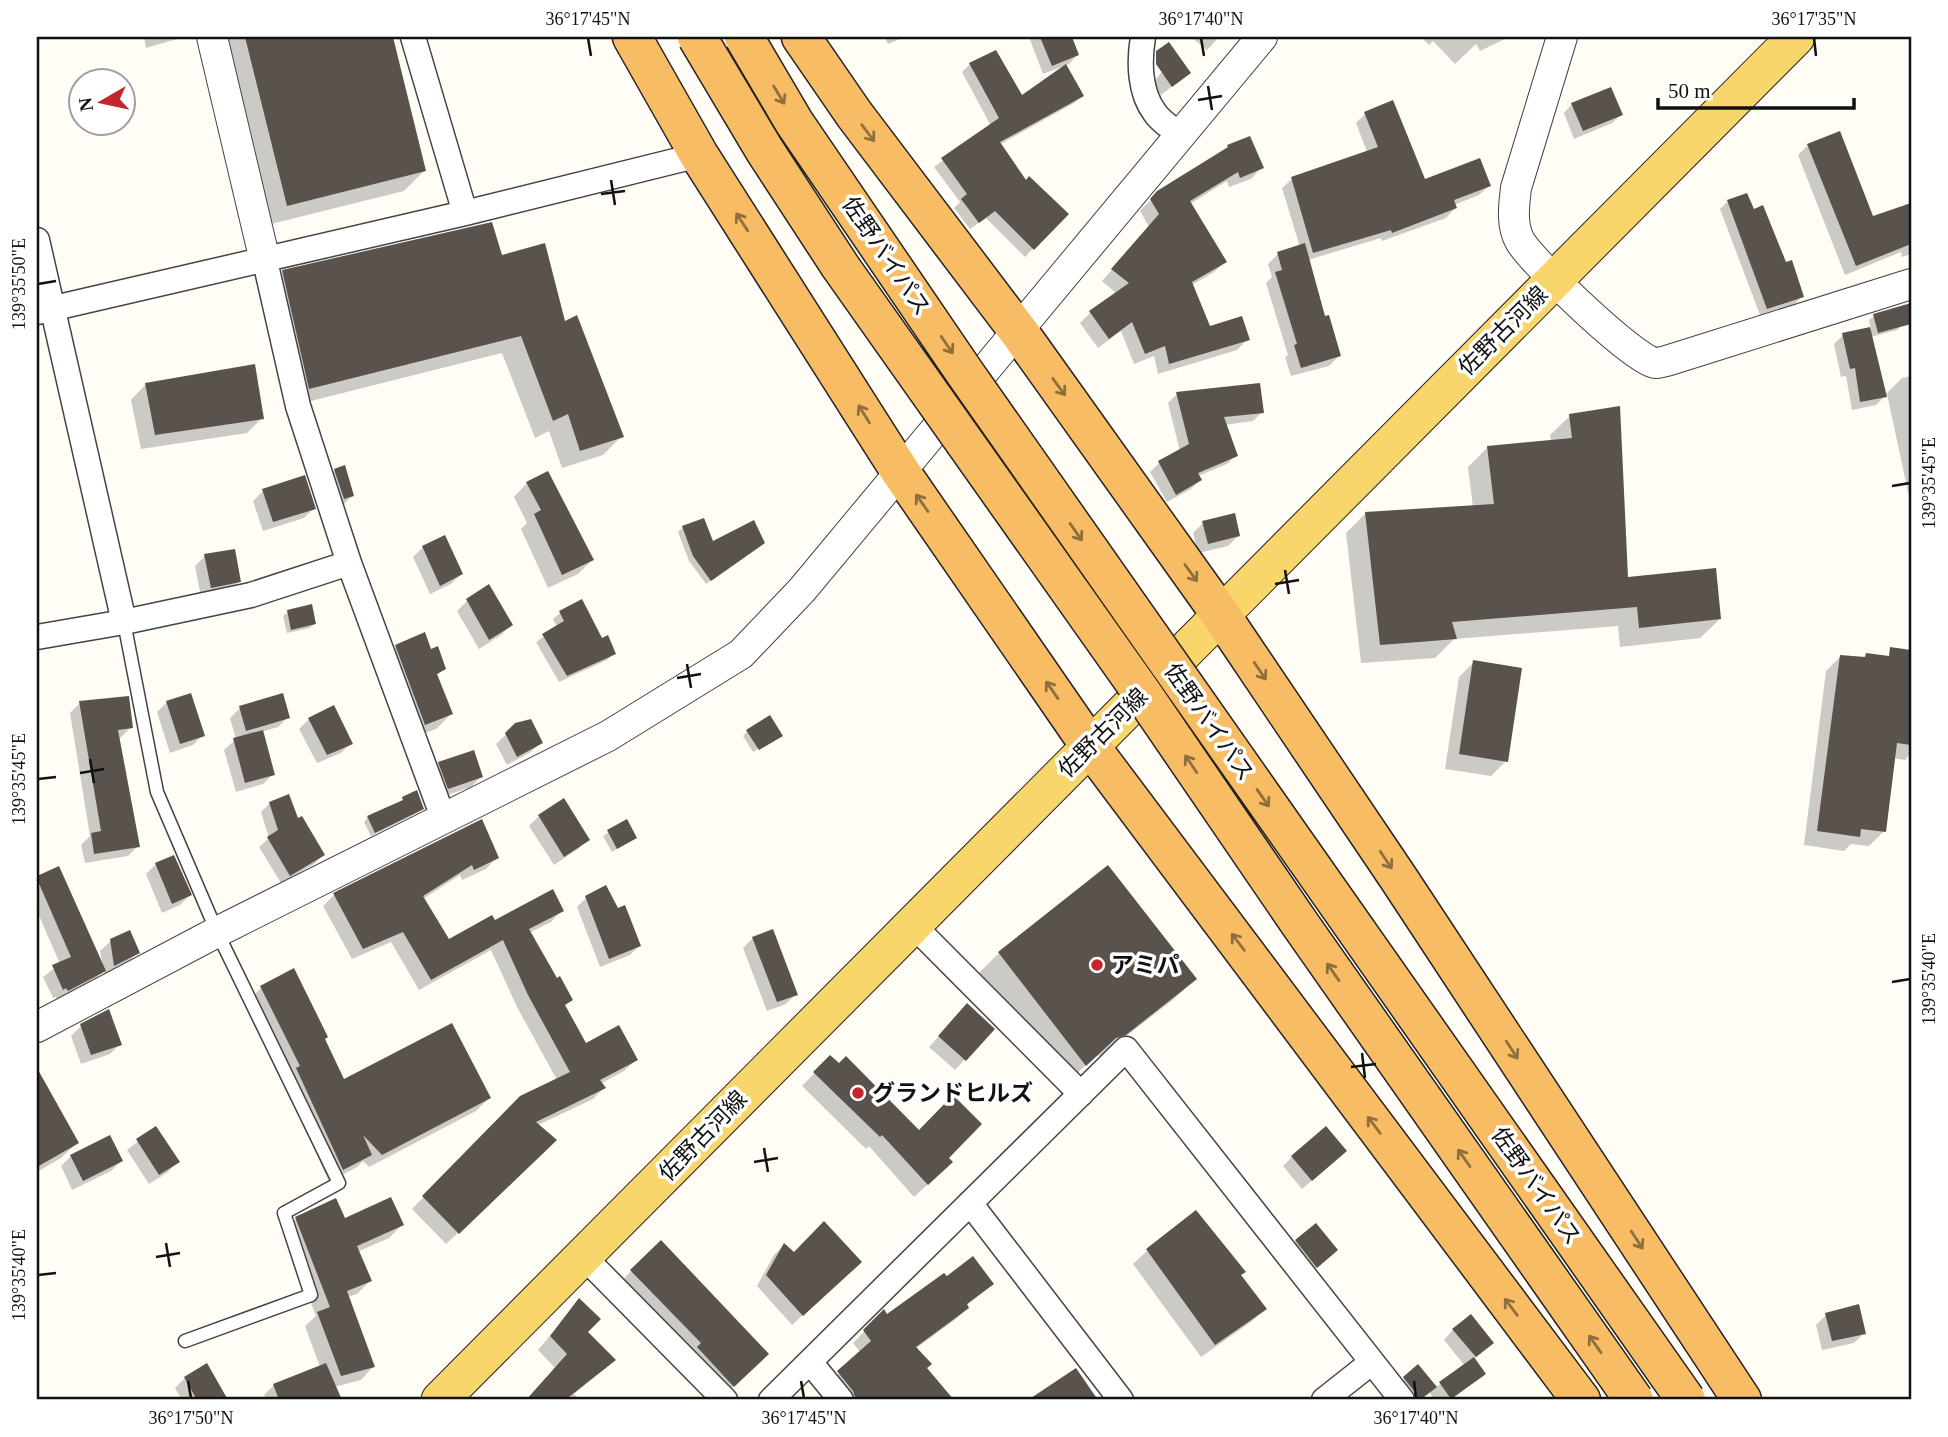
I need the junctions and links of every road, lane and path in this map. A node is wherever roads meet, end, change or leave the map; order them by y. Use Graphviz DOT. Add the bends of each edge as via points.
graph roads {
  1 [pos="212,37"];
  2 [pos="413,37"];
  3 [pos="632,37"];
  4 [pos="697,37"];
  5 [pos="744,37"];
  6 [pos="801,37"];
  7 [pos="1143,37"];
  8 [pos="1262,37"];
  9 [pos="1562,37"];
  10 [pos="1796,37"];
  11 [pos="1181,135"];
  12 [pos="699,155"];
  13 [pos="465,214"];
  14 [pos="37,240"];
  15 [pos="265,261"];
  16 [pos="1554,279"];
  17 [pos="1911,284"];
  18 [pos="45,310"];
  19 [pos="1019,332"];
  20 [pos="900,471"];
  21 [pos="349,563"];
  22 [pos="1221,615"];
  23 [pos="124,622"];
  24 [pos="37,636"];
  25 [pos="1090,746"];
  26 [pos="443,820"];
  27 [pos="912,924"];
  28 [pos="217,932"];
  29 [pos="37,1027"];
  30 [pos="1081,1094"];
  31 [pos="970,1203"];
  32 [pos="584,1257"];
  33 [pos="185,1341"];
  34 [pos="810,1362"];
  35 [pos="1372,1362"];
  36 [pos="440,1400"];
  37 [pos="725,1400"];
  38 [pos="771,1400"];
  39 [pos="841,1400"];
  40 [pos="1121,1400"];
  41 [pos="1324,1400"];
  42 [pos="1402,1400"];
  43 [pos="1581,1400"];
  44 [pos="1634,1400"];
  45 [pos="1686,1400"];
  46 [pos="1742,1400"];
  1 -- 15 [label="street"];
  2 -- 13 [label="street"];
  3 -- 12 [label="highway"];
  44 -- 4 [label="highway, 佐野バイパス, one-way, bridge" via="840,266"];
  5 -- 45 [label="highway, 佐野バイパス, one-way, bridge" via="794,122 965,373"];
  6 -- 19 [label="highway, one-way"];
  7 -- 11 [label="street" via="1144,88 1155,114"];
  8 -- 11 [label="street"];
  9 -- 16 [label="street" via="1514,208 1519,240"];
  10 -- 16 [label="main road, 佐野古河線"];
  11 -- 19 [label="street"];
  12 -- 13 [label="street"];
  20 -- 12 [label="highway, one-way"];
  13 -- 15 [label="street"];
  14 -- 18 [label="street"];
  15 -- 18 [label="street"];
  15 -- 21 [label="street" via="298,406"];
  16 -- 17 [label="street" via="1631,349 1656,363"];
  16 -- 22 [label="main road, 佐野古河線"];
  18 -- 23 [label="street"];
  19 -- 20 [label="street"];
  19 -- 22 [label="highway, one-way"];
  25 -- 20 [label="highway, one-way"];
  20 -- 26 [label="street" via="802,590 741,654 608,736"];
  21 -- 23 [label="street" via="251,595"];
  21 -- 26 [label="street"];
  22 -- 25 [label="main road, 佐野古河線"];
  22 -- 46 [label="highway, one-way"];
  23 -- 24 [label="street"];
  23 -- 28 [label="lane" via="157,792"];
  25 -- 27 [label="main road, 佐野古河線"];
  43 -- 25 [label="highway, one-way"];
  26 -- 28 [label="street"];
  27 -- 30 [label="street"];
  27 -- 32 [label="main road, 佐野古河線"];
  28 -- 29 [label="street"];
  28 -- 33 [label="lane" via="339,1183 284,1213 312,1295"];
  30 -- 31 [label="street"];
  30 -- 35 [label="street" via="1126,1049"];
  31 -- 34 [label="street"];
  31 -- 40 [label="street"];
  32 -- 36 [label="main road, 佐野古河線"];
  32 -- 37 [label="street"];
  34 -- 38 [label="street"];
  34 -- 39 [label="street"];
  35 -- 41 [label="street"];
  35 -- 42 [label="street"];
}
